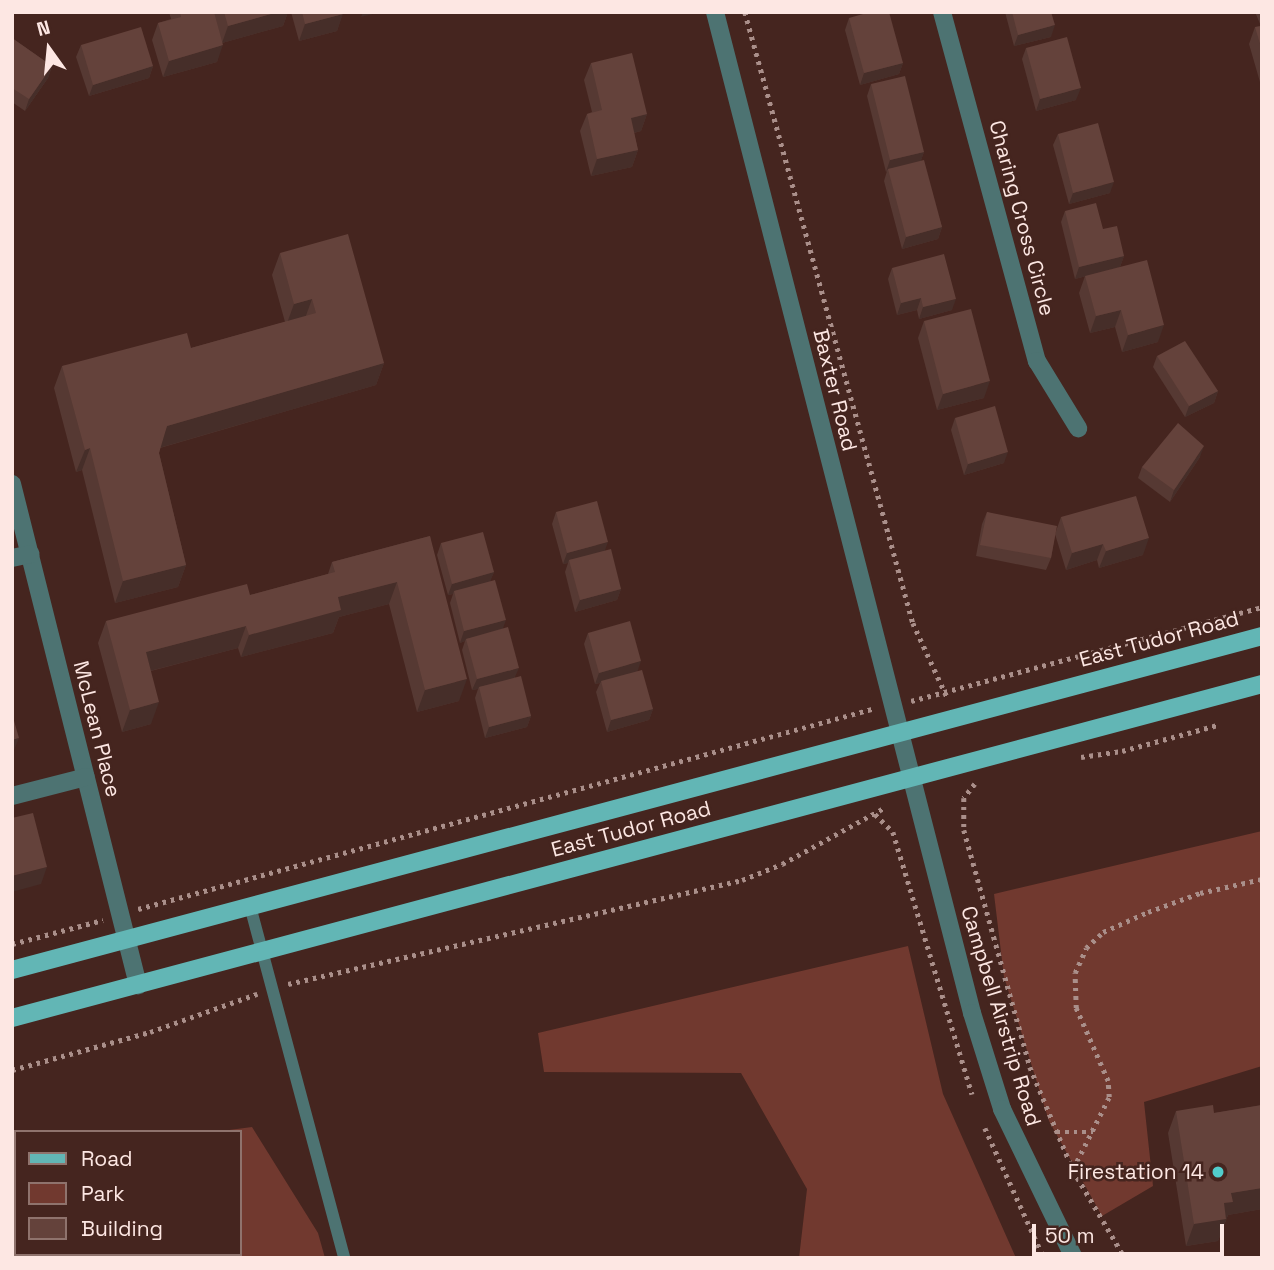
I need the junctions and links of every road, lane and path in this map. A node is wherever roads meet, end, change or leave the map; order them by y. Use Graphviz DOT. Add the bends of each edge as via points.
graph roads {
  1 [pos="715,12"];
  2 [pos="745,12"];
  3 [pos="942,12"];
  4 [pos="1078,428"];
  5 [pos="12,484"];
  6 [pos="31,554"];
  7 [pos="12,558"];
  8 [pos="1262,607"];
  9 [pos="1262,636"];
  10 [pos="1262,684"];
  11 [pos="849,713"];
  12 [pos="1219,725"];
  13 [pos="899,732"];
  14 [pos="1070,759"];
  15 [pos="86,777"];
  16 [pos="910,778"];
  17 [pos="982,779"];
  18 [pos="12,796"];
  19 [pos="898,847"];
  20 [pos="1262,879"];
  21 [pos="250,906"];
  22 [pos="120,915"];
  23 [pos="125,939"];
  24 [pos="12,944"];
  25 [pos="262,951"];
  26 [pos="12,970"];
  27 [pos="138,985"];
  28 [pos="275,988"];
  29 [pos="12,1018"];
  30 [pos="12,1070"];
  31 [pos="1057,1132"];
  32 [pos="1093,1132"];
  33 [pos="1073,1170"];
  34 [pos="344,1258"];
  35 [pos="1074,1258"];
  36 [pos="1125,1258"];
  1 -- 13 [label="street, Baxter Road"];
  2 -- 8 [label="path" via="913,623 945,692"];
  3 -- 4 [label="street, Charing Cross Circle" via="1037,361"];
  5 -- 6 [label="street, McLean Place"];
  6 -- 7 [label="street"];
  6 -- 15 [label="street, McLean Place"];
  9 -- 13 [label="main road, East Tudor Road"];
  10 -- 16 [label="main road, East Tudor Road"];
  11 -- 22 [label="path" via="543,802"];
  12 -- 14 [label="path" via="1122,751"];
  13 -- 16 [label="street, Baxter Road"];
  13 -- 21 [label="main road, East Tudor Road"];
  15 -- 18 [label="street"];
  15 -- 22 [label="street, McLean Place"];
  16 -- 25 [label="main road, East Tudor Road"];
  16 -- 35 [label="street, Campbell Airstrip Road" via="1002,1109"];
  17 -- 31 [label="path" via="964,798 964,830 1030,1067"];
  19 -- 28 [label="path" via="889,825 875,814 742,880"];
  20 -- 32 [label="path" via="1148,912 1103,932 1086,947 1075,974 1076,1008 1108,1081 1109,1097"];
  21 -- 23 [label="main road, East Tudor Road"];
  21 -- 25 [label="lane"];
  22 -- 23 [label="street, McLean Place"];
  22 -- 24 [label="path"];
  23 -- 26 [label="main road, East Tudor Road"];
  23 -- 27 [label="street, McLean Place"];
  25 -- 27 [label="main road, East Tudor Road"];
  25 -- 28 [label="lane"];
  27 -- 29 [label="main road, East Tudor Road"];
  28 -- 30 [label="path" via="150,1031"];
  28 -- 34 [label="lane"];
  31 -- 32 [label="path"];
  31 -- 33 [label="path"];
  32 -- 33 [label="path"];
  33 -- 36 [label="path"];
}
